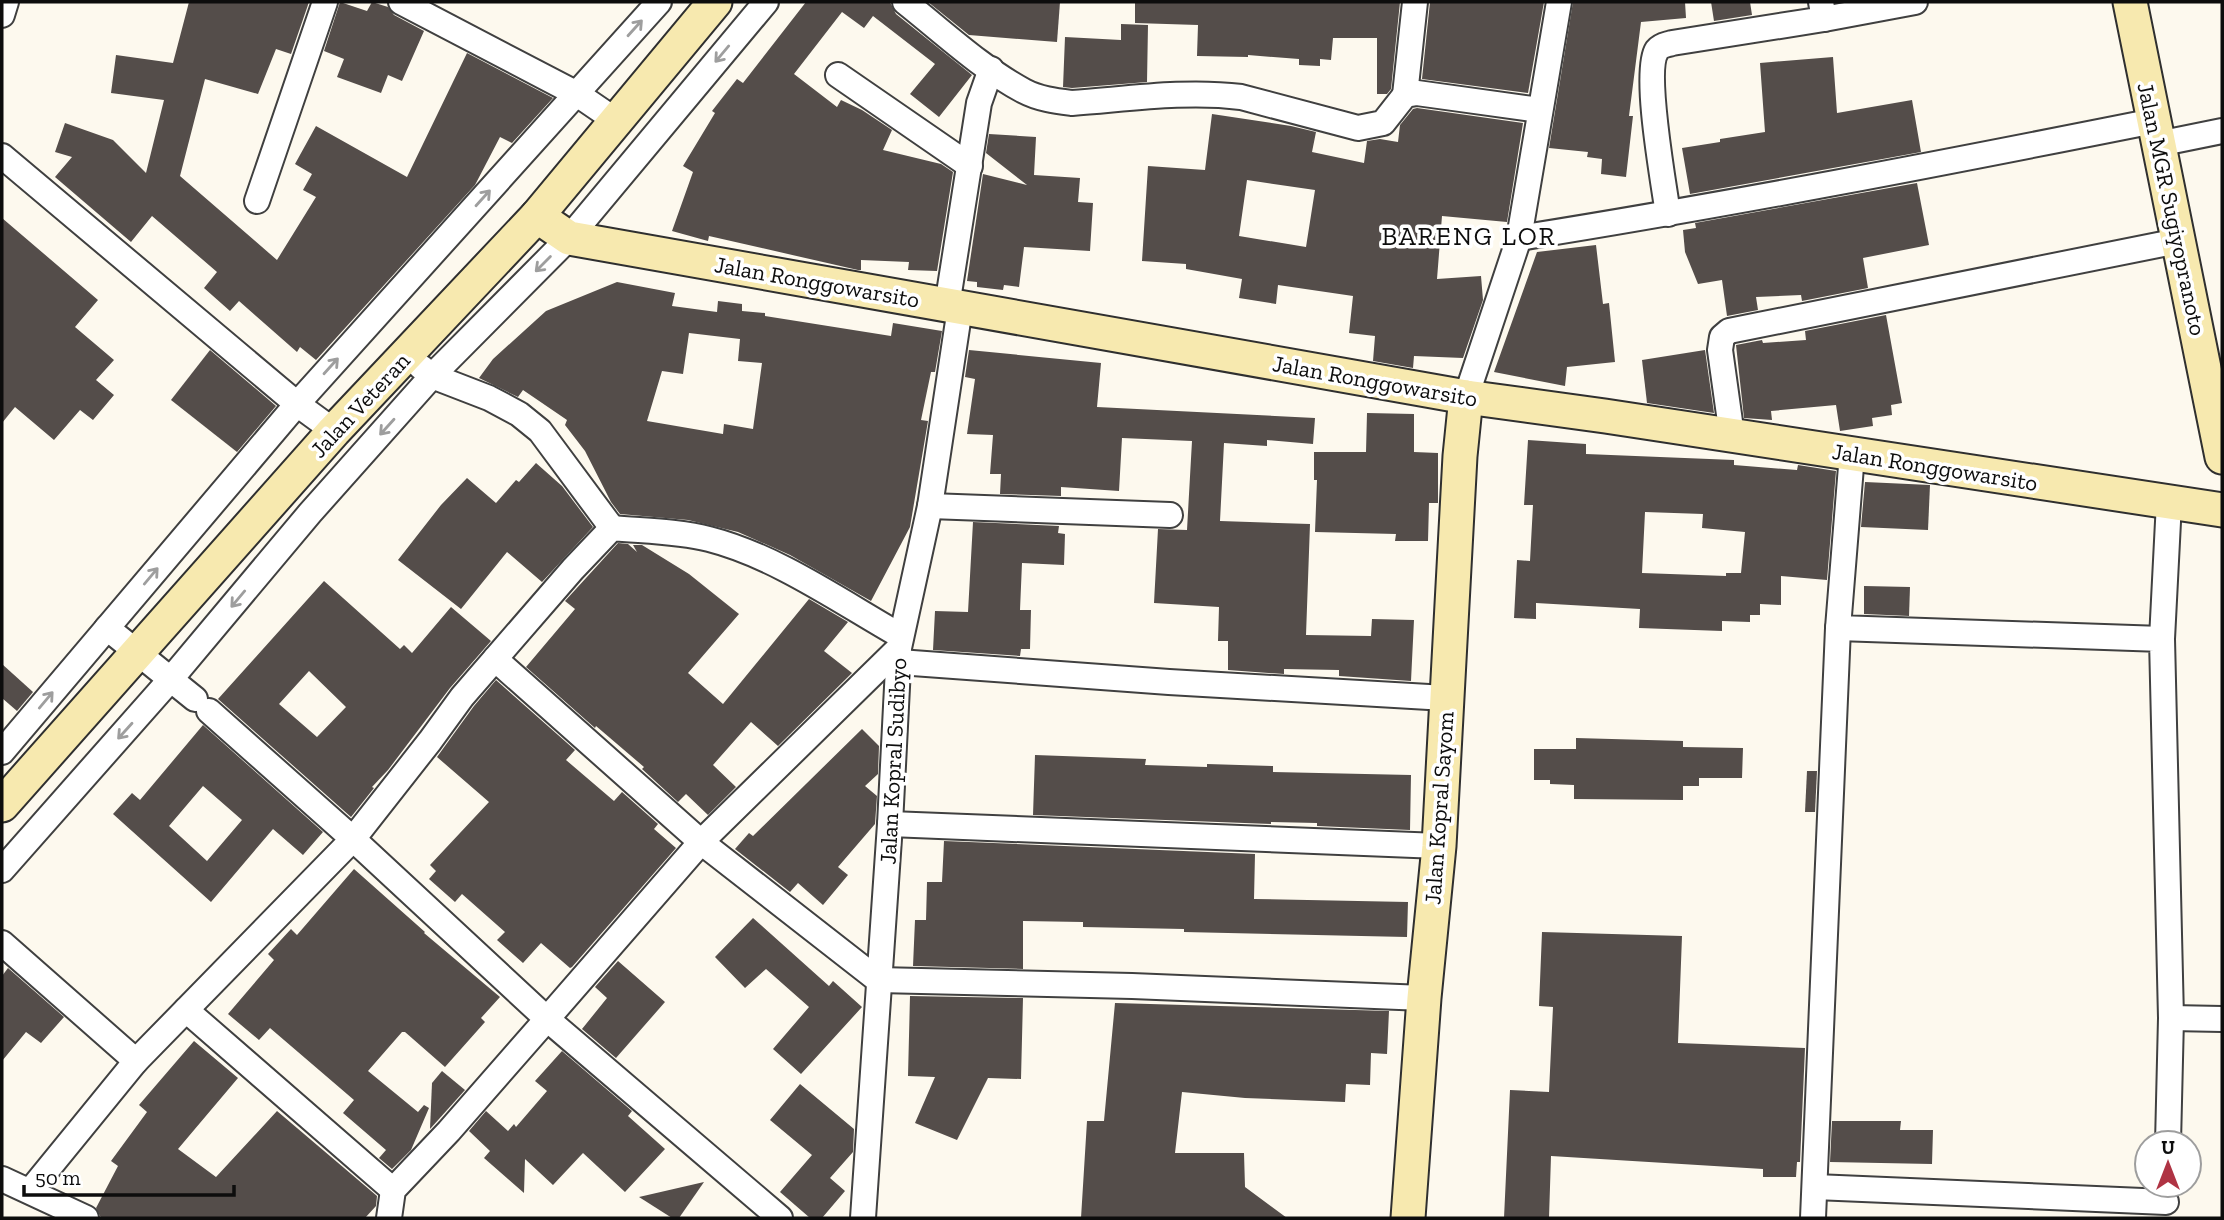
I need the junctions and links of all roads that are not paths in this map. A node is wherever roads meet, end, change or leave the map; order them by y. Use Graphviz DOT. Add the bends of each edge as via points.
graph roads {
  1 [pos="6,2"];
  2 [pos="325,2"];
  3 [pos="401,2"];
  4 [pos="659,2"];
  5 [pos="715,2"];
  6 [pos="766,2"];
  7 [pos="905,2"];
  8 [pos="1415,2"];
  9 [pos="1559,2"];
  10 [pos="1915,2"];
  11 [pos="2130,2"];
  12 [pos="1822,11"];
  13 [pos="2,15"];
  14 [pos="991,69"];
  15 [pos="838,75"];
  16 [pos="577,94"];
  17 [pos="1405,95"];
  18 [pos="1540,110"];
  19 [pos="615,120"];
  20 [pos="2222,131"];
  21 [pos="2156,132"];
  22 [pos="2,156"];
  23 [pos="970,166"];
  24 [pos="257,201"];
  25 [pos="1668,214"];
  26 [pos="537,216"];
  27 [pos="569,238"];
  28 [pos="1519,238"];
  29 [pos="2178,241"];
  30 [pos="953,307"];
  31 [pos="407,355"];
  32 [pos="2213,356"];
  33 [pos="432,376"];
  34 [pos="1466,397"];
  35 [pos="297,404"];
  36 [pos="334,431"];
  37 [pos="1732,436"];
  38 [pos="1852,454"];
  39 [pos="2222,457"];
  40 [pos="2169,502"];
  41 [pos="930,506"];
  42 [pos="2222,510"];
  43 [pos="1170,515"];
  44 [pos="612,528"];
  45 [pos="107,628"];
  46 [pos="1838,628"];
  47 [pos="2162,639"];
  48 [pos="900,648"];
  49 [pos="137,654"];
  50 [pos="495,659"];
  51 [pos="170,680"];
  52 [pos="1447,698"];
  53 [pos="2,752"];
  54 [pos="2,805"];
  55 [pos="890,824"];
  56 [pos="352,839"];
  57 [pos="701,842"];
  58 [pos="1438,846"];
  59 [pos="2,870"];
  60 [pos="2,943"];
  61 [pos="878,980"];
  62 [pos="1424,998"];
  63 [pos="186,1010"];
  64 [pos="2171,1018"];
  65 [pos="547,1019"];
  66 [pos="2222,1019"];
  67 [pos="136,1061"];
  68 [pos="2168,1129"];
  69 [pos="2,1179"];
  70 [pos="1815,1187"];
  71 [pos="393,1190"];
  72 [pos="30,1191"];
  73 [pos="2166,1202"];
  74 [pos="86,1218"];
  75 [pos="389,1218"];
  76 [pos="780,1218"];
  77 [pos="863,1218"];
  78 [pos="1408,1218"];
  79 [pos="1813,1218"];
  1 -- 13 [label="street"];
  2 -- 24 [label="street"];
  3 -- 16 [label="street"];
  16 -- 4 [label="street, one-way"];
  5 -- 19 [label="street, Jalan Veteran"];
  6 -- 27 [label="street, one-way"];
  7 -- 14 [label="street"];
  8 -- 17 [label="street"];
  9 -- 18 [label="street"];
  10 -- 12 [label="street"];
  11 -- 21 [label="street, Jalan MGR Sugiyopranoto"];
  12 -- 25 [label="street" via="1672,43 1657,51 1653,85"];
  14 -- 17 [label="street" via="1025,92 1055,101 1222,94 1358,128 1383,123"];
  14 -- 23 [label="street, Jalan Kopral Sudibyo" via="979,103"];
  15 -- 23 [label="street"];
  16 -- 19 [label="street"];
  35 -- 16 [label="street, one-way"];
  17 -- 18 [label="street"];
  18 -- 28 [label="street"];
  19 -- 26 [label="street, Jalan Veteran"];
  20 -- 21 [label="street"];
  21 -- 25 [label="street"];
  21 -- 29 [label="street, Jalan MGR Sugiyopranoto"];
  22 -- 35 [label="street"];
  23 -- 30 [label="street, Jalan Kopral Sudibyo"];
  25 -- 28 [label="street"];
  26 -- 27 [label="street, Jalan Ronggowarsito"];
  26 -- 31 [label="street, Jalan Veteran"];
  27 -- 30 [label="street, Jalan Ronggowarsito"];
  27 -- 33 [label="street, one-way"];
  28 -- 34 [label="street"];
  29 -- 32 [label="street, Jalan MGR Sugiyopranoto"];
  29 -- 37 [label="street" via="1729,331 1722,337 1720,350"];
  30 -- 34 [label="street, Jalan Ronggowarsito"];
  30 -- 41 [label="street, Jalan Kopral Sudibyo"];
  31 -- 33 [label="street"];
  31 -- 36 [label="street, Jalan Veteran"];
  32 -- 39 [label="street, Jalan MGR Sugiyopranoto"];
  33 -- 44 [label="street" via="489,398 540,431"];
  33 -- 51 [label="street, one-way"];
  34 -- 37 [label="street, Jalan Ronggowarsito"];
  34 -- 52 [label="street, Jalan Kopral Sayom"];
  35 -- 36 [label="street"];
  45 -- 35 [label="street, one-way"];
  36 -- 49 [label="street, Jalan Veteran"];
  37 -- 38 [label="street, Jalan Ronggowarsito"];
  38 -- 40 [label="street, Jalan Ronggowarsito"];
  38 -- 46 [label="street"];
  40 -- 42 [label="street, Jalan Ronggowarsito"];
  40 -- 47 [label="street"];
  41 -- 43 [label="street"];
  41 -- 48 [label="street, Jalan Kopral Sudibyo"];
  44 -- 48 [label="street" via="687,534 744,550 783,569"];
  44 -- 50 [label="street"];
  45 -- 49 [label="street"];
  53 -- 45 [label="street, one-way"];
  46 -- 47 [label="street"];
  46 -- 70 [label="street"];
  47 -- 64 [label="street"];
  48 -- 52 [label="street" via="1169,682"];
  48 -- 55 [label="street, Jalan Kopral Sudibyo"];
  48 -- 57 [label="street"];
  49 -- 51 [label="street"];
  49 -- 54 [label="street, Jalan Veteran"];
  50 -- 56 [label="street"];
  50 -- 57 [label="street"];
  51 -- 56 [label="street"];
  51 -- 59 [label="street, one-way"];
  52 -- 58 [label="street, Jalan Kopral Sayom"];
  55 -- 58 [label="street"];
  55 -- 61 [label="street, Jalan Kopral Sudibyo"];
  56 -- 63 [label="street"];
  56 -- 65 [label="street"];
  57 -- 61 [label="street"];
  57 -- 65 [label="street"];
  58 -- 62 [label="street, Jalan Kopral Sayom"];
  60 -- 67 [label="street"];
  61 -- 62 [label="street"];
  61 -- 77 [label="street, Jalan Kopral Sudibyo"];
  62 -- 78 [label="street, Jalan Kopral Sayom"];
  63 -- 67 [label="street"];
  63 -- 71 [label="street"];
  64 -- 66 [label="street"];
  64 -- 68 [label="street"];
  65 -- 71 [label="street"];
  65 -- 76 [label="street"];
  67 -- 72 [label="street"];
  69 -- 72 [label="street"];
  70 -- 73 [label="street"];
  70 -- 79 [label="street"];
  71 -- 75 [label="street"];
  72 -- 74 [label="street"];
}
